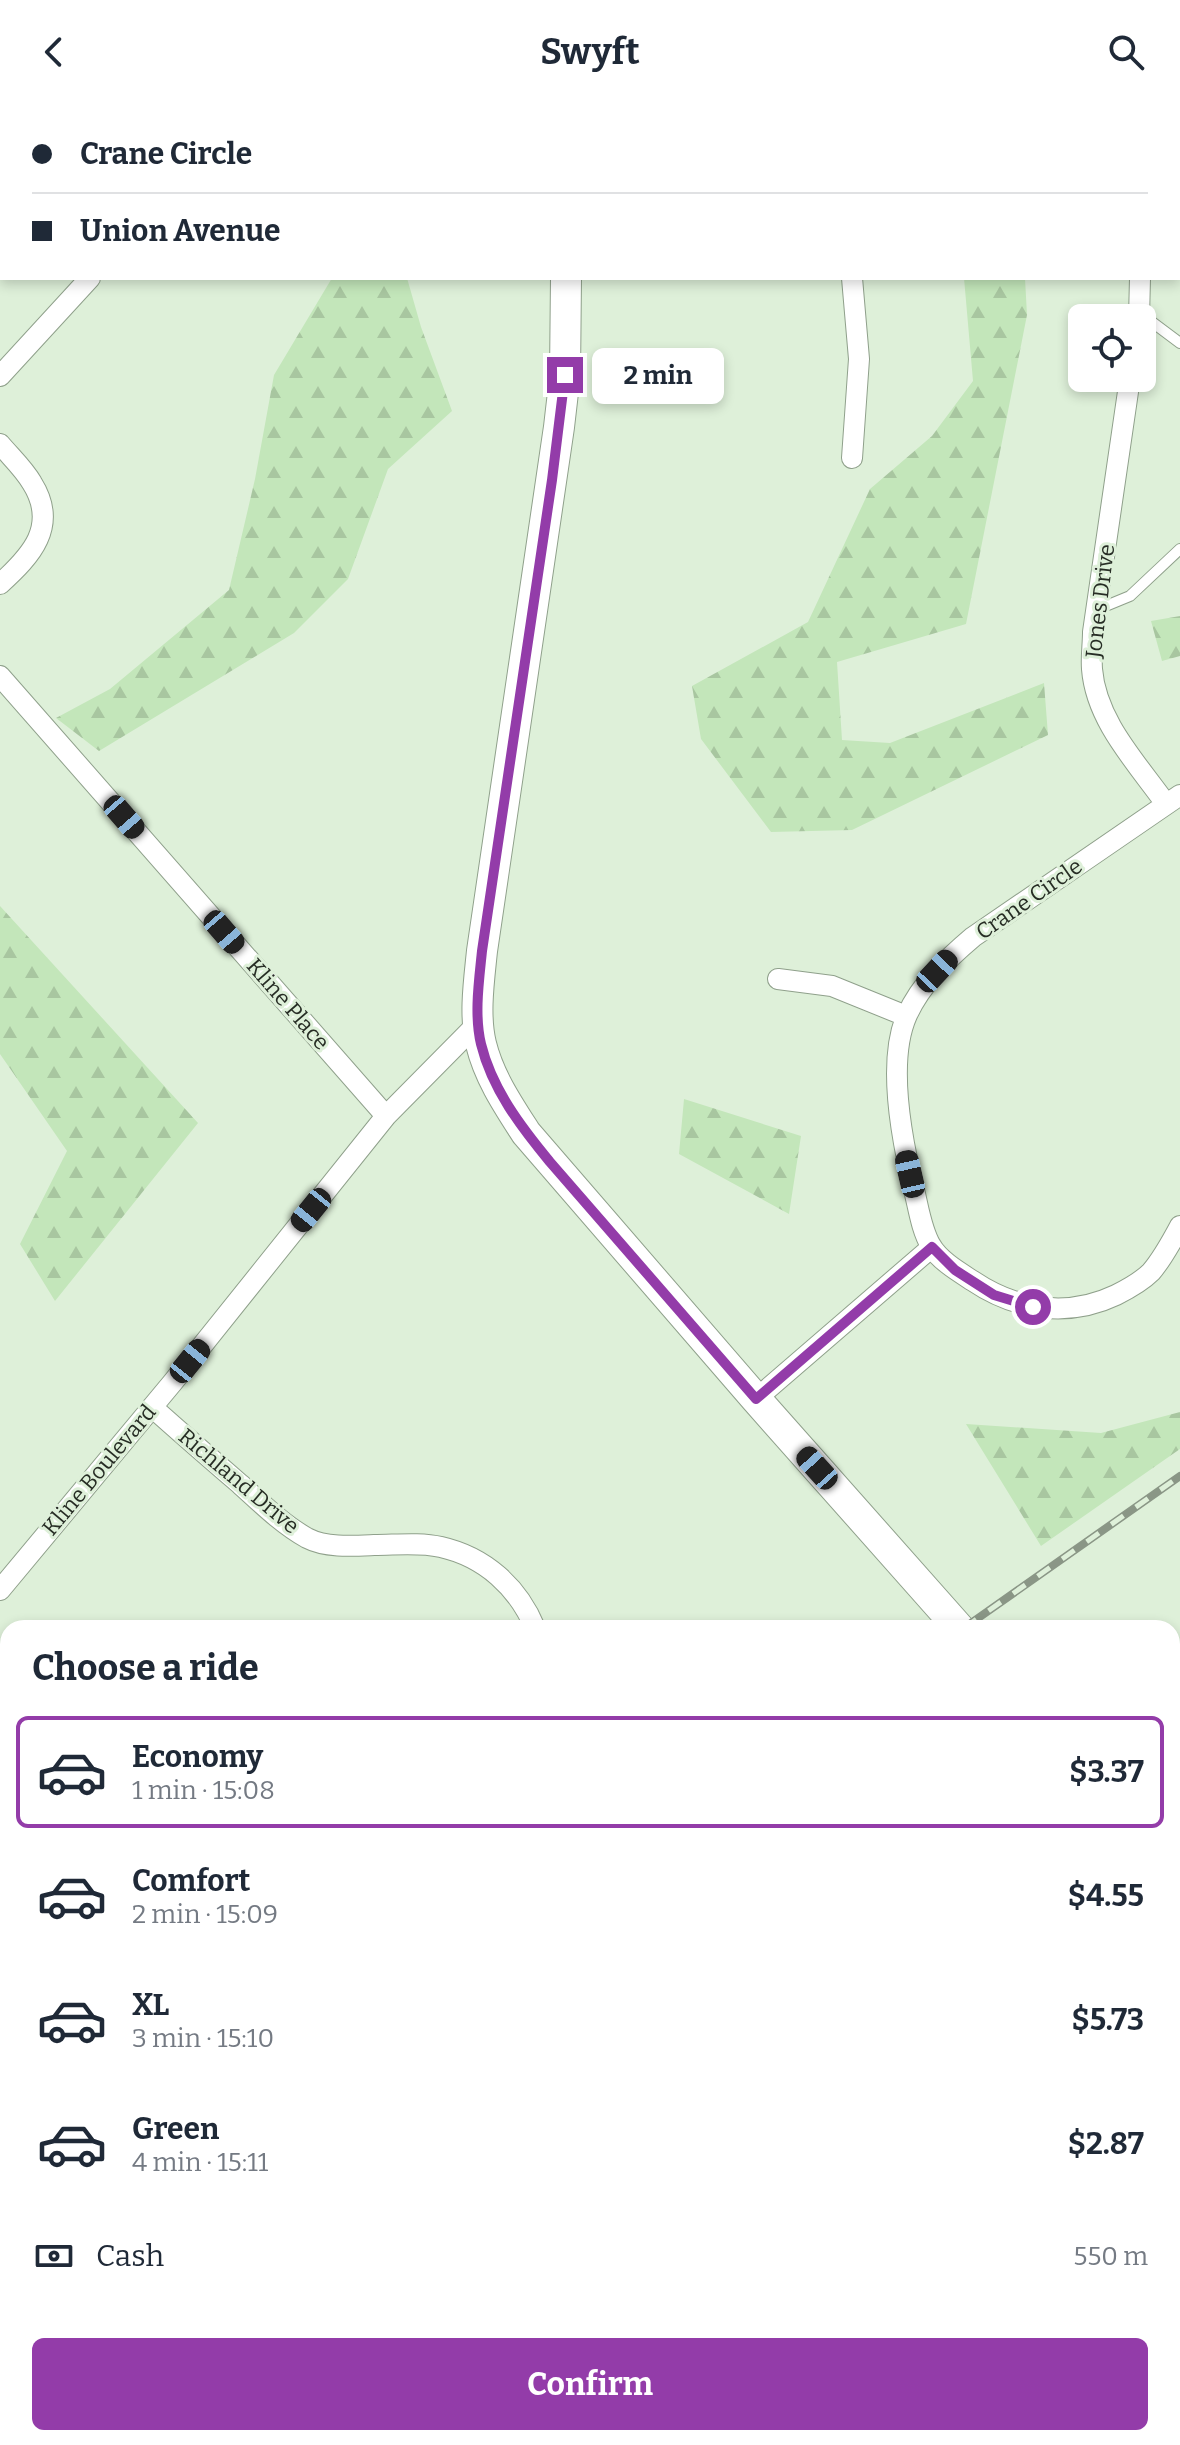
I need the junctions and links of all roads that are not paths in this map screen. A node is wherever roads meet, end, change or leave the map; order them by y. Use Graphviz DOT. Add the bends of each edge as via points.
graph roads {
  1 [pos="88,280"];
  2 [pos="566,280"];
  3 [pos="852,280"];
  4 [pos="1140,280"];
  5 [pos="1139,304"];
  6 [pos="1156,327"];
  7 [pos="1180,343"];
  8 [pos="0,376"];
  9 [pos="1128,392"];
  10 [pos="0,444"];
  11 [pos="852,458"];
  12 [pos="1180,549"];
  13 [pos="0,584"];
  14 [pos="1096,610"];
  15 [pos="0,676"];
  16 [pos="1173,800"];
  17 [pos="778,979"];
  18 [pos="906,1016"];
  19 [pos="479,1022"];
  20 [pos="386,1116"];
  21 [pos="1180,1226"];
  22 [pos="932,1247"];
  23 [pos="756,1399"];
  24 [pos="152,1407"];
  25 [pos="0,1590"];
  26 [pos="531,1620"];
  27 [pos="952,1620"];
  1 -- 8 [label="street"];
  2 -- 19 [label="main road" via="565,375 482,951"];
  3 -- 11 [label="street" via="859,359"];
  4 -- 5 [label="street"];
  6 -- 7 [label="lane"];
  9 -- 14 [label="street, Jones Drive"];
  10 -- 13 [label="street" via="32,482 43,512 30,555"];
  12 -- 14 [label="lane" via="1130,596"];
  14 -- 16 [label="street, Jones Drive" via="1092,669 1098,703 1109,725"];
  15 -- 20 [label="street, Kline Place"];
  16 -- 18 [label="street, Crane Circle" via="973,937 937,971"];
  17 -- 18 [label="street" via="832,986"];
  18 -- 22 [label="street, Crane Circle" via="897,1090 905,1153"];
  19 -- 20 [label="street, Kline Boulevard"];
  19 -- 23 [label="main road" via="488,1066 526,1133"];
  20 -- 24 [label="street, Kline Boulevard"];
  21 -- 22 [label="street, Crane Circle" via="1150,1273 1130,1288 1101,1302 1067,1309 1033,1307 994,1295 955,1270"];
  22 -- 23 [label="street"];
  23 -- 27 [label="main road"];
  24 -- 25 [label="street, Kline Boulevard"];
  24 -- 26 [label="street, Richland Drive" via="283,1522 311,1540 345,1546 413,1544 465,1554 508,1585"];
}
